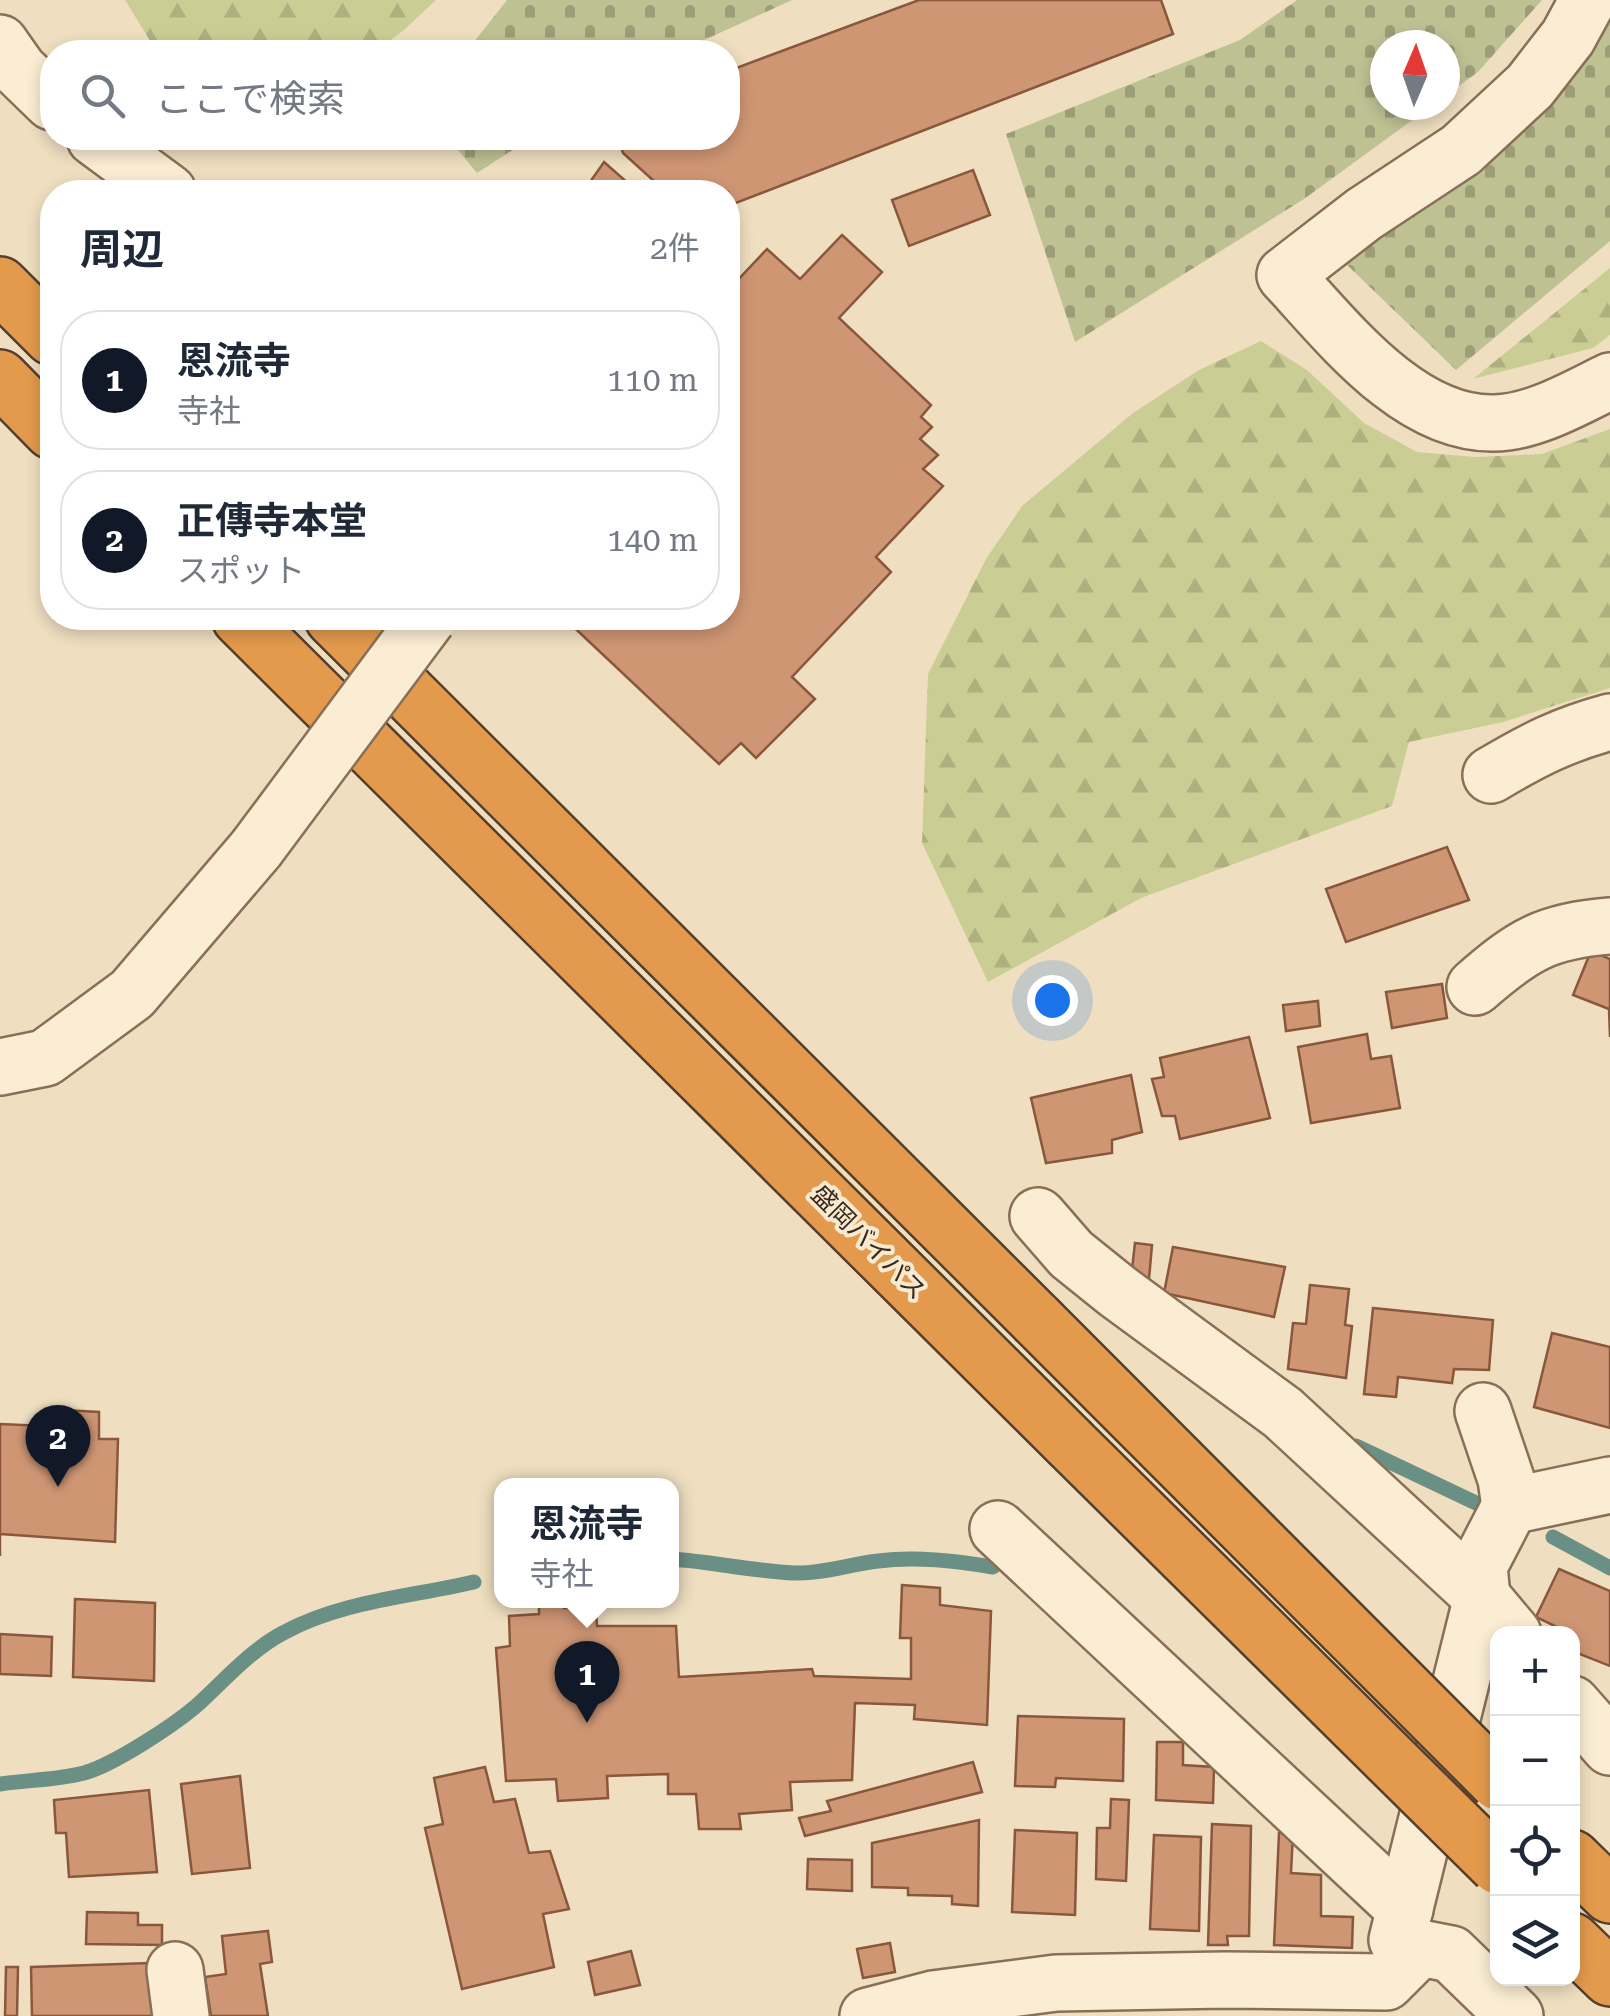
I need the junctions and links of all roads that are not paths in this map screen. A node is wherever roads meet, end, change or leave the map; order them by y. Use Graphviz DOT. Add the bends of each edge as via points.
graph roads {
  1 [pos="1588,0"];
  2 [pos="0,44"];
  3 [pos="40,90"];
  4 [pos="111,150"];
  5 [pos="152,180"];
  6 [pos="0,285"];
  7 [pos="40,325"];
  8 [pos="0,378"];
  9 [pos="1610,382"];
  10 [pos="40,418"];
  11 [pos="252,630"];
  12 [pos="345,630"];
  13 [pos="419,630"];
  14 [pos="1610,722"];
  15 [pos="1491,776"];
  16 [pos="1610,926"];
  17 [pos="1475,986"];
  18 [pos="0,1067"];
  19 [pos="1038,1216"];
  20 [pos="1116,1292"];
  21 [pos="1036,1319"];
  22 [pos="1482,1411"];
  23 [pos="1610,1485"];
  24 [pos="1510,1506"];
  25 [pos="998,1529"];
  26 [pos="1497,1615"];
  27 [pos="1580,1713"];
  28 [pos="1610,1746"];
  29 [pos="1490,1774"];
  30 [pos="1490,1858"];
  31 [pos="1580,1866"];
  32 [pos="1610,1895"];
  33 [pos="1405,1909"];
  34 [pos="1580,1949"];
  35 [pos="1610,1978"];
  36 [pos="1382,1999"];
  37 [pos="868,2016"];
  38 [pos="1515,2016"];
  1 -- 9 [label="street" via="1530,86 1461,150 1284,275 1356,352 1417,402 1453,418 1495,424 1530,416"];
  2 -- 3 [label="street"];
  4 -- 5 [label="street"];
  6 -- 7 [label="highway"];
  8 -- 10 [label="highway"];
  11 -- 30 [label="highway, 盛岡バイパス, bridge"];
  12 -- 21 [label="highway"];
  13 -- 18 [label="street, bridge" via="256,849 132,994 45,1058"];
  14 -- 15 [label="street" via="1572,732"];
  16 -- 17 [label="street" via="1533,943"];
  19 -- 20 [label="street"];
  20 -- 21 [label="street" via="1089,1286"];
  20 -- 26 [label="street" via="1283,1413"];
  21 -- 29 [label="highway, bridge"];
  22 -- 24 [label="street"];
  23 -- 24 [label="street"];
  24 -- 26 [label="street" via="1478,1566"];
  25 -- 33 [label="street"];
  26 -- 33 [label="street"];
  27 -- 28 [label="street"];
  31 -- 32 [label="highway"];
  33 -- 36 [label="street"];
  34 -- 35 [label="highway"];
  36 -- 37 [label="street" via="1225,1980 1056,1983 933,1999"];
  36 -- 38 [label="street" via="1420,1948 1450,1954"];
}
